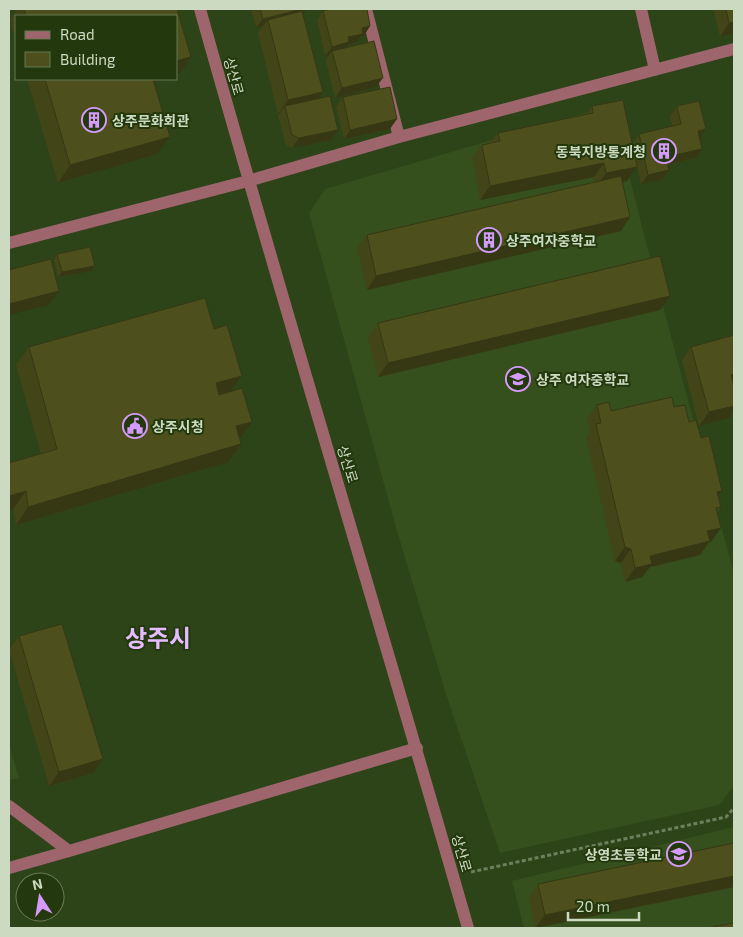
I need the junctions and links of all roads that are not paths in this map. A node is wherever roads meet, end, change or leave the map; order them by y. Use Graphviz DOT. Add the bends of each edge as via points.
graph roads {
  1 [pos="200,9"];
  2 [pos="366,9"];
  3 [pos="641,9"];
  4 [pos="734,49"];
  5 [pos="655,70"];
  6 [pos="399,137"];
  7 [pos="248,180"];
  8 [pos="9,243"];
  9 [pos="417,748"];
  10 [pos="9,806"];
  11 [pos="70,852"];
  12 [pos="9,868"];
  13 [pos="468,928"];
  1 -- 7 [label="street, 상산로"];
  2 -- 6 [label="street"];
  3 -- 5 [label="street"];
  4 -- 5 [label="street"];
  5 -- 6 [label="street"];
  6 -- 7 [label="street"];
  7 -- 8 [label="street"];
  7 -- 9 [label="street, 상산로"];
  9 -- 11 [label="street"];
  9 -- 13 [label="street, 상산로"];
  10 -- 11 [label="street"];
  11 -- 12 [label="street"];
}
